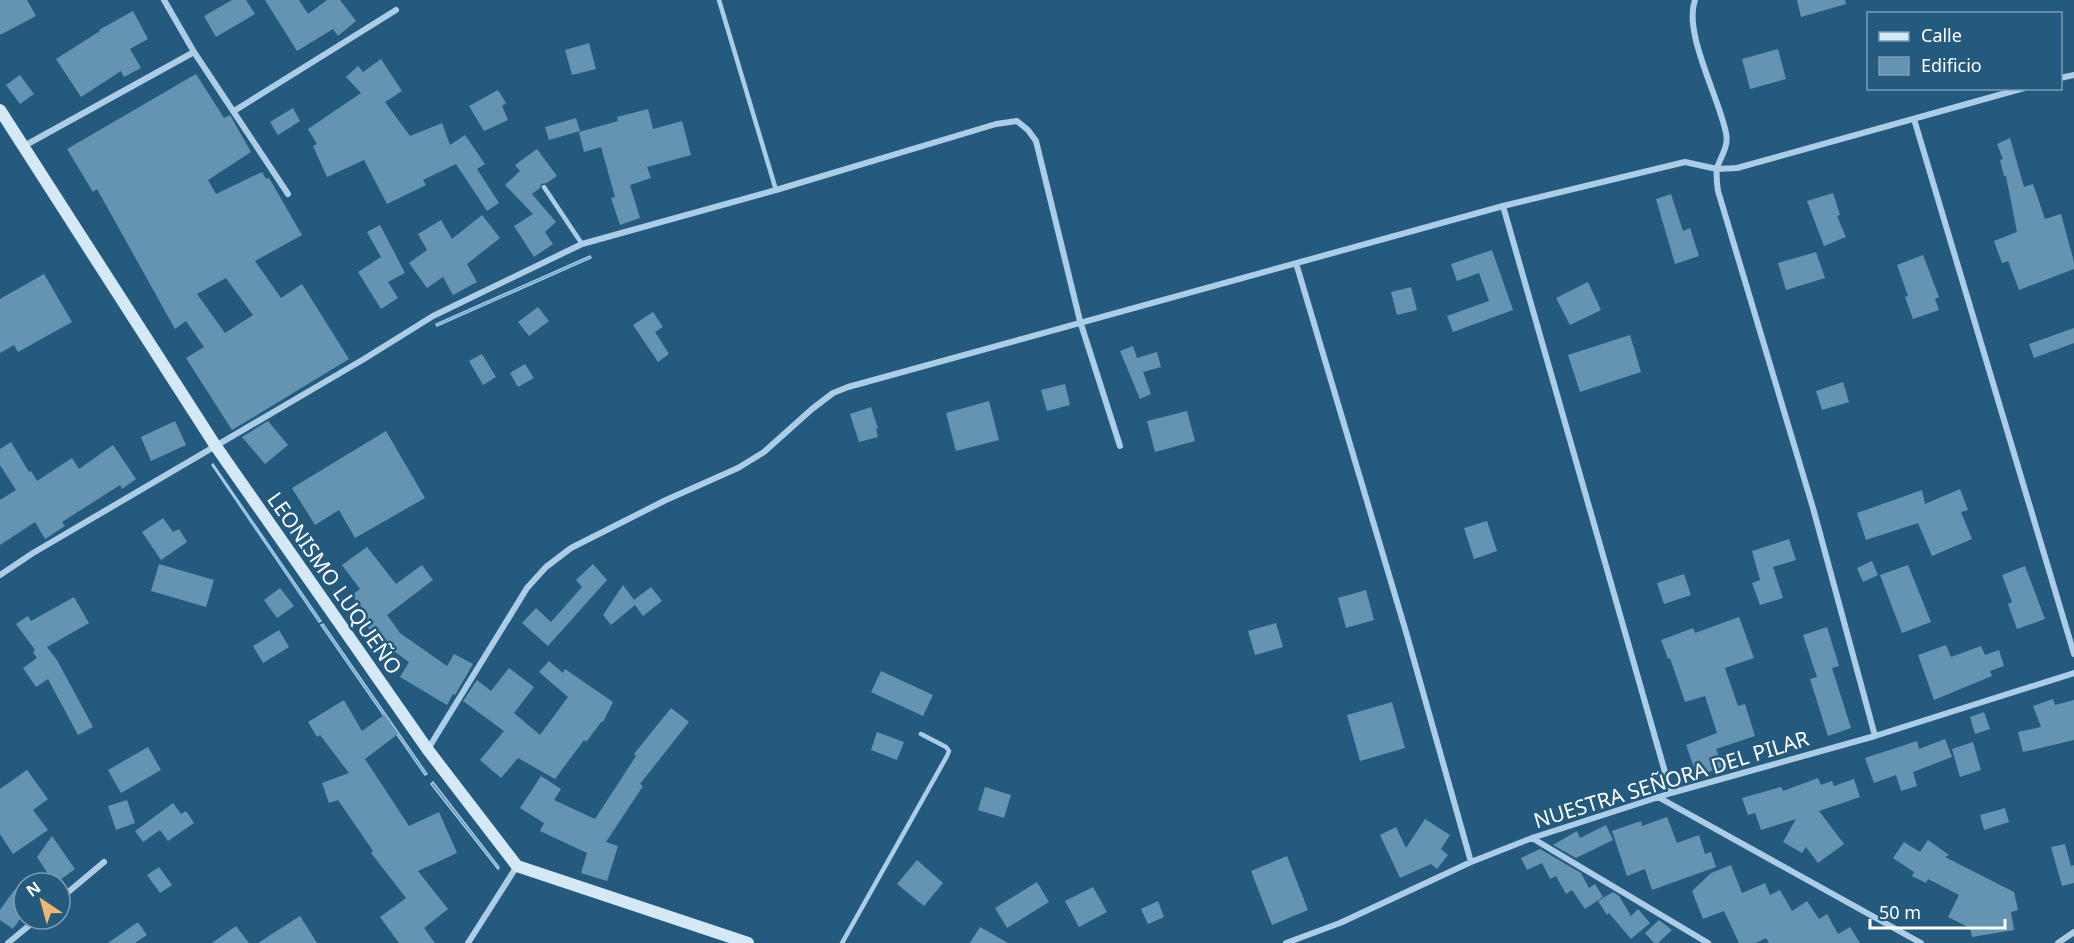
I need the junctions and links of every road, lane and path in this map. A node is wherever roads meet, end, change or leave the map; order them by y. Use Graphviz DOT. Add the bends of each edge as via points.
graph roads {
  1 [pos="164,0"];
  2 [pos="719,0"];
  3 [pos="1695,0"];
  4 [pos="396,10"];
  5 [pos="194,52"];
  6 [pos="2017,90"];
  7 [pos="0,110"];
  8 [pos="234,111"];
  9 [pos="1914,119"];
  10 [pos="23,146"];
  11 [pos="1717,169"];
  12 [pos="544,187"];
  13 [pos="776,190"];
  14 [pos="288,194"];
  15 [pos="1503,206"];
  16 [pos="582,244"];
  17 [pos="1296,263"];
  18 [pos="1080,321"];
  19 [pos="215,445"];
  20 [pos="1120,446"];
  21 [pos="0,575"];
  22 [pos="2074,654"];
  23 [pos="2074,673"];
  24 [pos="921,734"];
  25 [pos="1875,736"];
  26 [pos="428,750"];
  27 [pos="1671,793"];
  28 [pos="1658,797"];
  29 [pos="1532,838"];
  30 [pos="104,862"];
  31 [pos="1471,862"];
  32 [pos="517,866"];
  33 [pos="72,889"];
  34 [pos="22,931"];
  35 [pos="2074,932"];
  36 [pos="8,943"];
  37 [pos="468,943"];
  38 [pos="748,943"];
  39 [pos="842,943"];
  40 [pos="1286,943"];
  41 [pos="1708,943"];
  42 [pos="1921,943"];
  43 [pos="2058,943"];
  1 -- 5 [label="street"];
  2 -- 13 [label="lane"];
  3 -- 11 [label="street" via="1694,34 1727,135"];
  4 -- 8 [label="street"];
  5 -- 8 [label="street"];
  5 -- 10 [label="street"];
  6 -- 9 [label="street"];
  7 -- 10 [label="street, LEONISMO LUQUEÑO"];
  8 -- 14 [label="street"];
  9 -- 11 [label="street" via="1737,168"];
  9 -- 22 [label="street"];
  10 -- 19 [label="street, LEONISMO LUQUEÑO"];
  11 -- 15 [label="street" via="1685,162"];
  11 -- 25 [label="street" via="1718,191"];
  12 -- 16 [label="lane"];
  13 -- 16 [label="street"];
  13 -- 18 [label="street" via="996,124 1017,122 1036,141"];
  15 -- 17 [label="street"];
  15 -- 27 [label="street"];
  16 -- 19 [label="street" via="433,316"];
  17 -- 18 [label="street"];
  17 -- 31 [label="street"];
  18 -- 20 [label="street"];
  18 -- 26 [label="street" via="840,390 764,452 738,468 571,548 527,588"];
  19 -- 21 [label="street"];
  19 -- 26 [label="street, LEONISMO LUQUEÑO"];
  23 -- 25 [label="street, NUESTRA SEÑORA DEL PILAR"];
  24 -- 39 [label="lane" via="949,751"];
  25 -- 27 [label="street, NUESTRA SEÑORA DEL PILAR"];
  26 -- 32 [label="street, LEONISMO LUQUEÑO"];
  27 -- 28 [label="street, NUESTRA SEÑORA DEL PILAR"];
  28 -- 29 [label="street, NUESTRA SEÑORA DEL PILAR"];
  28 -- 42 [label="street"];
  29 -- 31 [label="street, NUESTRA SEÑORA DEL PILAR"];
  29 -- 41 [label="street"];
  30 -- 33 [label="street"];
  31 -- 40 [label="street, NUESTRA SEÑORA DEL PILAR" via="1340,923"];
  32 -- 37 [label="street"];
  32 -- 38 [label="street"];
  34 -- 36 [label="street"];
  35 -- 43 [label="street"];
}
